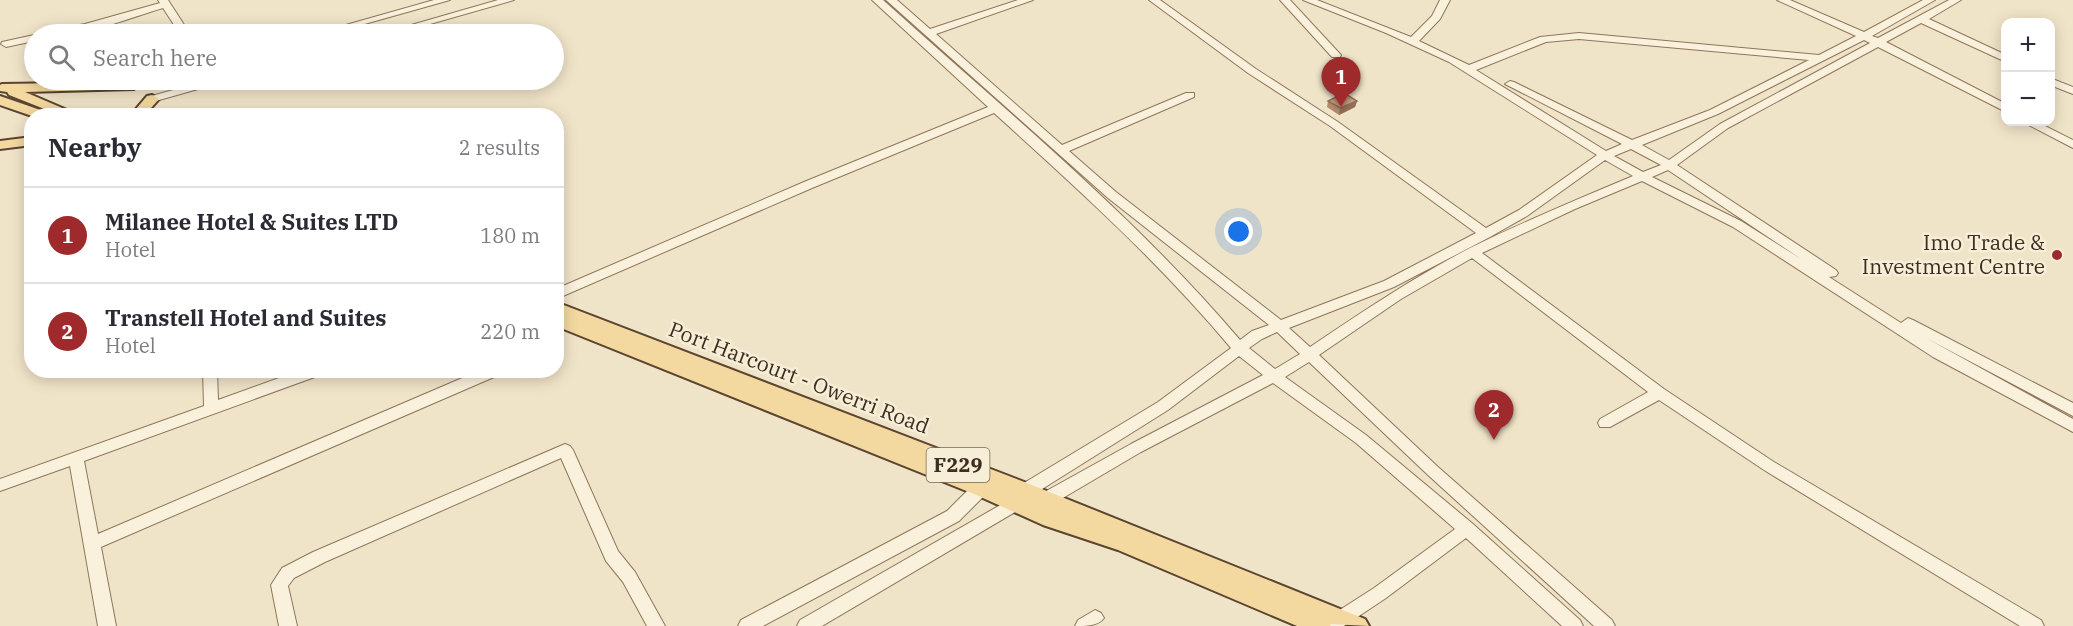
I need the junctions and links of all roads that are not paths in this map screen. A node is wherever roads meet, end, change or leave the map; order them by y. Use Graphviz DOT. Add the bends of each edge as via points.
graph roads {
  1 [pos="445,0"];
  2 [pos="509,0"];
  3 [pos="877,0"];
  4 [pos="891,0"];
  5 [pos="1028,0"];
  6 [pos="1154,0"];
  7 [pos="1285,0"];
  8 [pos="1308,0"];
  9 [pos="1327,0"];
  10 [pos="1444,0"];
  11 [pos="1782,0"];
  12 [pos="1929,0"];
  13 [pos="1956,0"];
  14 [pos="165,2"];
  15 [pos="1943,7"];
  16 [pos="386,16"];
  17 [pos="1921,19"];
  18 [pos="95,24"];
  19 [pos="179,24"];
  20 [pos="368,24"];
  21 [pos="396,24"];
  22 [pos="424,24"];
  23 [pos="929,33"];
  24 [pos="1865,36"];
  25 [pos="1416,38"];
  26 [pos="24,40"];
  27 [pos="1877,42"];
  28 [pos="6,44"];
  29 [pos="1336,55"];
  30 [pos="2001,57"];
  31 [pos="1819,58"];
  32 [pos="1473,67"];
  33 [pos="2055,83"];
  34 [pos="27,90"];
  35 [pos="184,90"];
  36 [pos="1,91"];
  37 [pos="2073,91"];
  38 [pos="1190,95"];
  39 [pos="152,99"];
  40 [pos="2001,106"];
  41 [pos="30,108"];
  42 [pos="51,108"];
  43 [pos="144,108"];
  44 [pos="996,108"];
  45 [pos="2037,126"];
  46 [pos="24,142"];
  47 [pos="0,145"];
  48 [pos="1632,145"];
  49 [pos="2073,145"];
  50 [pos="1060,150"];
  51 [pos="1605,155"];
  52 [pos="1670,165"];
  53 [pos="1644,177"];
  54 [pos="1486,234"];
  55 [pos="1473,252"];
  56 [pos="564,292"];
  57 [pos="564,311"];
  58 [pos="564,323"];
  59 [pos="1278,325"];
  60 [pos="1239,348"];
  61 [pos="1310,355"];
  62 [pos="1274,376"];
  63 [pos="210,378"];
  64 [pos="296,378"];
  65 [pos="477,378"];
  66 [pos="1659,393"];
  67 [pos="211,409"];
  68 [pos="2073,410"];
  69 [pos="1605,423"];
  70 [pos="2073,426"];
  71 [pos="76,457"];
  72 [pos="0,484"];
  73 [pos="981,488"];
  74 [pos="1020,497"];
  75 [pos="1045,500"];
  76 [pos="1467,529"];
  77 [pos="91,544"];
  78 [pos="1343,624"];
  79 [pos="107,626"];
  80 [pos="288,626"];
  81 [pos="656,626"];
  82 [pos="747,626"];
  83 [pos="806,626"];
  84 [pos="1320,626"];
  85 [pos="1574,626"];
  86 [pos="1606,626"];
  87 [pos="2036,626"];
  1 -- 16 [label="street"];
  2 -- 22 [label="street"];
  3 -- 44 [label="street"];
  4 -- 23 [label="street"];
  5 -- 23 [label="street"];
  6 -- 54 [label="street"];
  7 -- 29 [label="street"];
  8 -- 25 [label="street"];
  9 -- 25 [label="street"];
  10 -- 25 [label="street" via="1436,17"];
  11 -- 24 [label="street"];
  12 -- 15 [label="street"];
  12 -- 24 [label="street"];
  13 -- 15 [label="street"];
  14 -- 18 [label="street"];
  14 -- 19 [label="street"];
  15 -- 17 [label="street"];
  16 -- 20 [label="street"];
  16 -- 21 [label="street"];
  17 -- 27 [label="street"];
  17 -- 30 [label="street"];
  23 -- 50 [label="street"];
  24 -- 27 [label="street"];
  24 -- 31 [label="street"];
  25 -- 32 [label="street"];
  26 -- 28 [label="street"];
  27 -- 40 [label="street"];
  27 -- 52 [label="street" via="1724,126"];
  31 -- 32 [label="street" via="1579,36 1544,39"];
  31 -- 48 [label="street" via="1705,116"];
  32 -- 48 [label="street"];
  32 -- 51 [label="street"];
  33 -- 37 [label="street"];
  34 -- 36 [label="main road"];
  35 -- 39 [label="street"];
  36 -- 41 [label="main road"];
  36 -- 42 [label="main road"];
  38 -- 50 [label="street"];
  39 -- 43 [label="main road"];
  44 -- 56 [label="street"];
  44 -- 60 [label="street" via="1133,234 1196,297"];
  45 -- 49 [label="street"];
  46 -- 47 [label="main road"];
  48 -- 51 [label="street"];
  48 -- 52 [label="street"];
  50 -- 59 [label="street"];
  51 -- 53 [label="street"];
  51 -- 54 [label="street"];
  52 -- 53 [label="street"];
  52 -- 68 [label="street" via="1914,327"];
  53 -- 55 [label="street"];
  53 -- 70 [label="street" via="1737,224 1938,352"];
  54 -- 59 [label="street" via="1371,292"];
  55 -- 61 [label="street" via="1396,296"];
  55 -- 66 [label="street"];
  57 -- 74 [label="main road, Port Harcourt - Owerri Road / F229"];
  58 -- 73 [label="main road, Port Harcourt - Owerri Road / F229"];
  59 -- 60 [label="street"];
  59 -- 61 [label="street"];
  60 -- 62 [label="street"];
  60 -- 74 [label="street" via="1163,406"];
  61 -- 62 [label="street"];
  61 -- 86 [label="street"];
  62 -- 75 [label="street"];
  62 -- 76 [label="street" via="1362,439"];
  63 -- 67 [label="street"];
  64 -- 67 [label="street"];
  65 -- 77 [label="street"];
  66 -- 69 [label="street"];
  66 -- 87 [label="street" via="1779,472"];
  67 -- 71 [label="street"];
  71 -- 72 [label="street"];
  71 -- 77 [label="street"];
  73 -- 74 [label="main road, Port Harcourt - Owerri Road / F229"];
  73 -- 82 [label="street" via="953,516"];
  74 -- 75 [label="main road, Port Harcourt - Owerri Road / F229"];
  74 -- 83 [label="street"];
  74 -- 84 [label="main road, Port Harcourt - Owerri Road / F229" via="1050,519 1125,544"];
  75 -- 78 [label="main road, Port Harcourt - Owerri Road / F229"];
  76 -- 78 [label="street"];
  76 -- 85 [label="street"];
  77 -- 79 [label="street"];
  80 -- 81 [label="street" via="279,585 288,573 565,450 612,556 629,577"];
}
